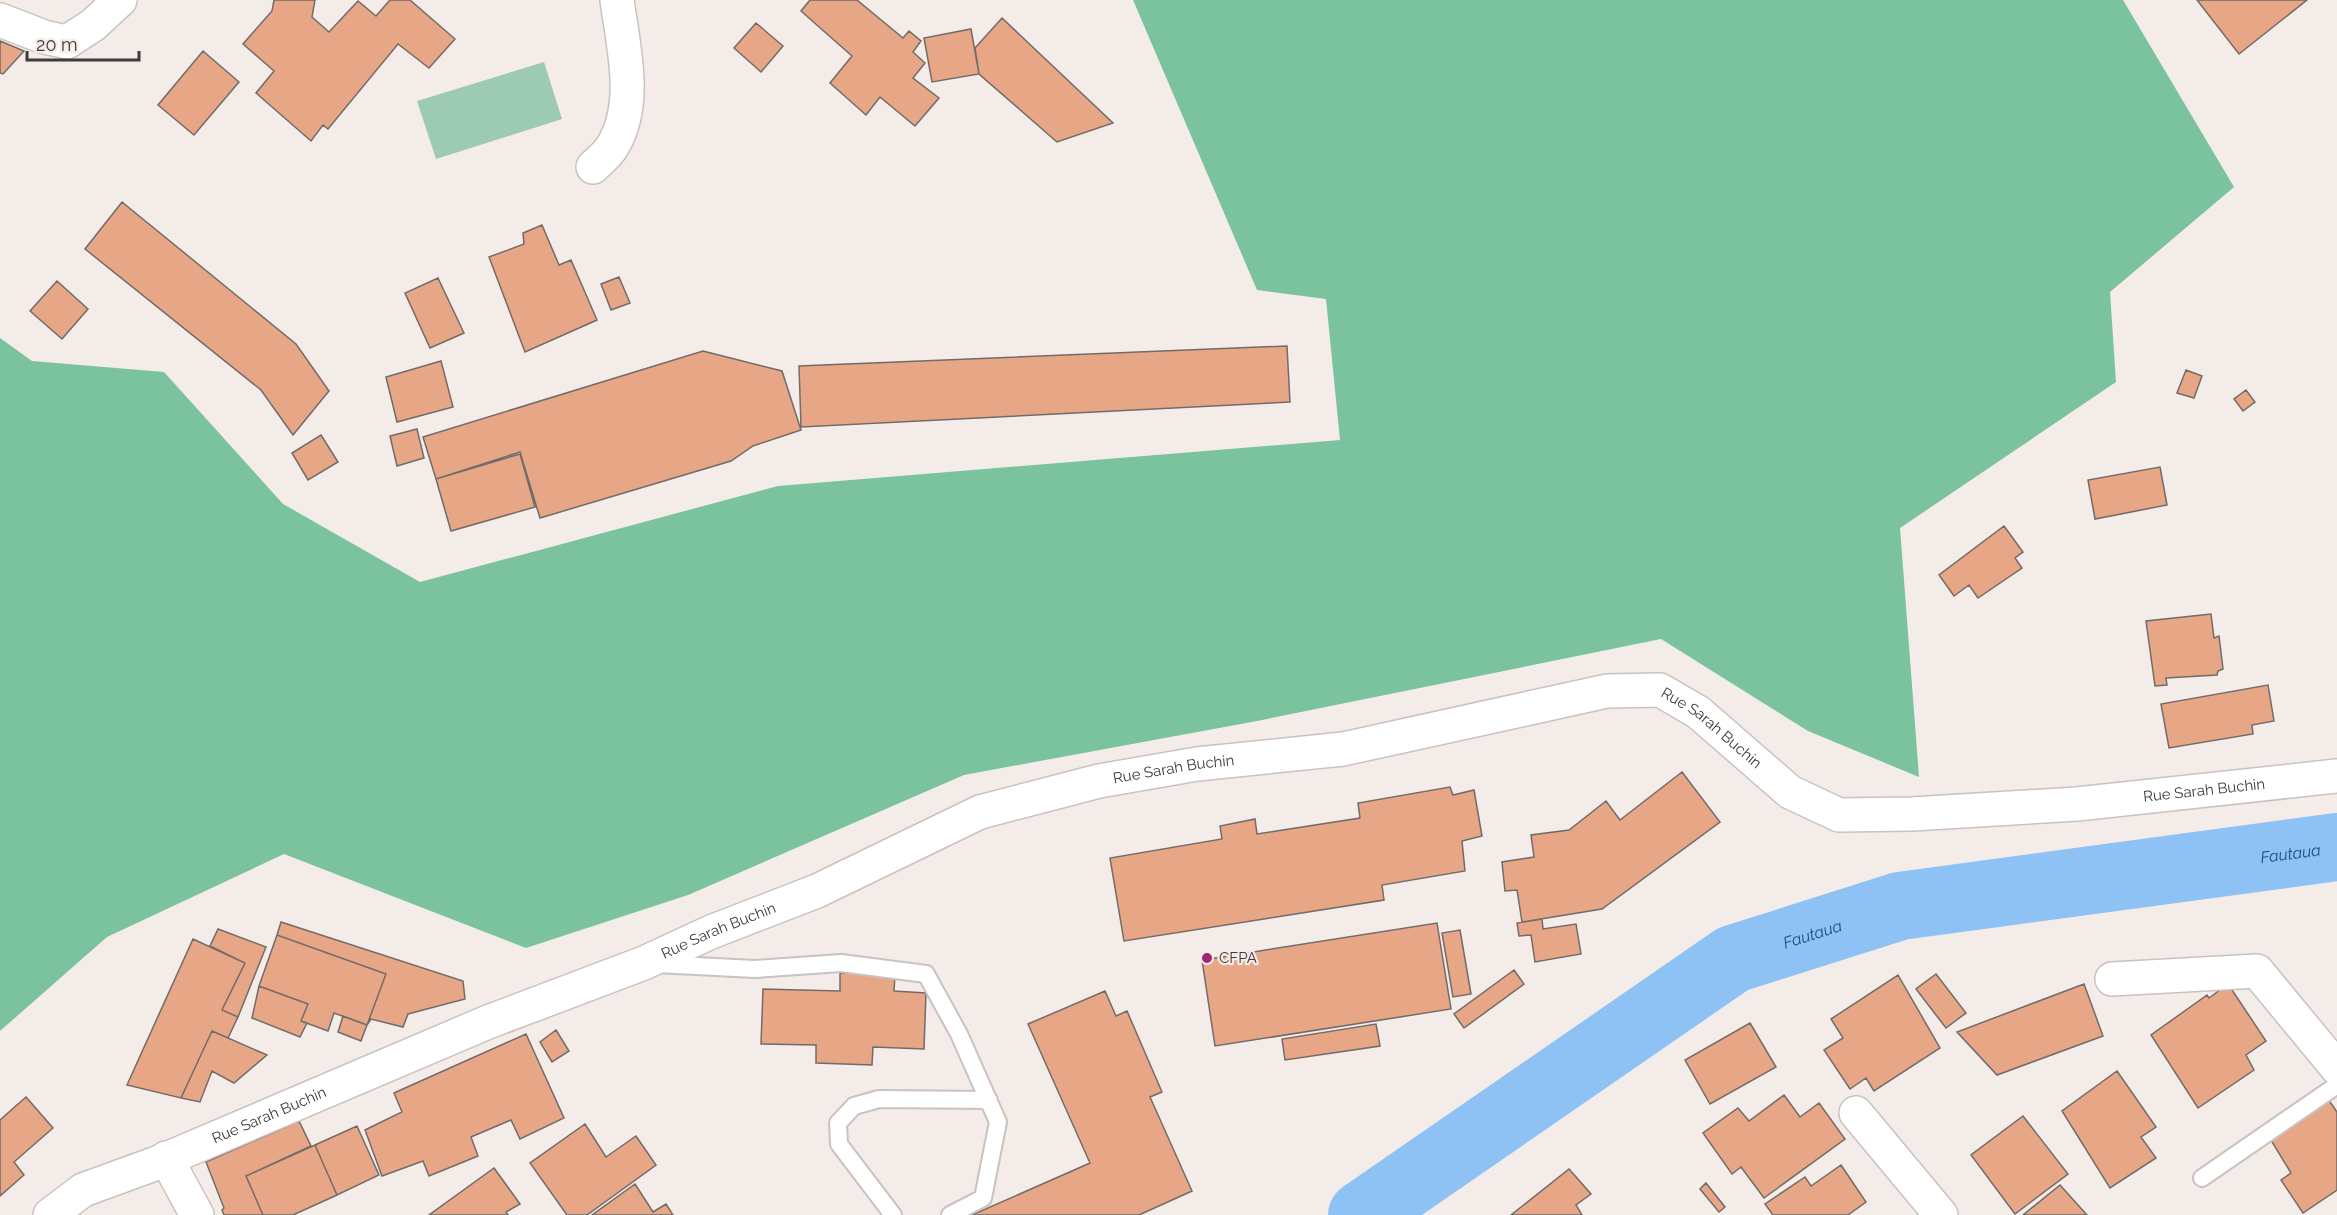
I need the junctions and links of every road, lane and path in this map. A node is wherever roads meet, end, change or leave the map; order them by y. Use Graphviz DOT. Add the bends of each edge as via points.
graph roads {
  1 [pos="120,0"];
  2 [pos="617,0"];
  3 [pos="0,20"];
  4 [pos="593,167"];
  5 [pos="2337,776"];
  6 [pos="644,963"];
  7 [pos="2112,979"];
  8 [pos="2337,1068"];
  9 [pos="2337,1085"];
  10 [pos="989,1100"];
  11 [pos="1856,1113"];
  12 [pos="166,1158"];
  13 [pos="2202,1178"];
  14 [pos="50,1215"];
  15 [pos="197,1215"];
  16 [pos="893,1215"];
  17 [pos="950,1215"];
  18 [pos="1941,1215"];
  1 -- 3 [label="street" via="67,42"];
  2 -- 4 [label="street" via="627,81 626,114 612,147"];
  5 -- 6 [label="street, Rue Sarah Buchin" via="2077,804 1839,815 1790,792 1698,712 1660,690 1607,691 1343,749 1197,764 1099,781 980,813 817,891"];
  6 -- 10 [label="lane" via="755,969 841,963 926,974"];
  6 -- 12 [label="street, Rue Sarah Buchin" via="488,1022"];
  7 -- 8 [label="street" via="2257,971"];
  9 -- 13 [label="lane"];
  10 -- 16 [label="lane" via="879,1099 854,1106 837,1123 839,1144"];
  10 -- 17 [label="lane" via="998,1122 983,1198"];
  11 -- 18 [label="street"];
  12 -- 14 [label="street, Rue Sarah Buchin" via="83,1190"];
  12 -- 15 [label="street"];
}
